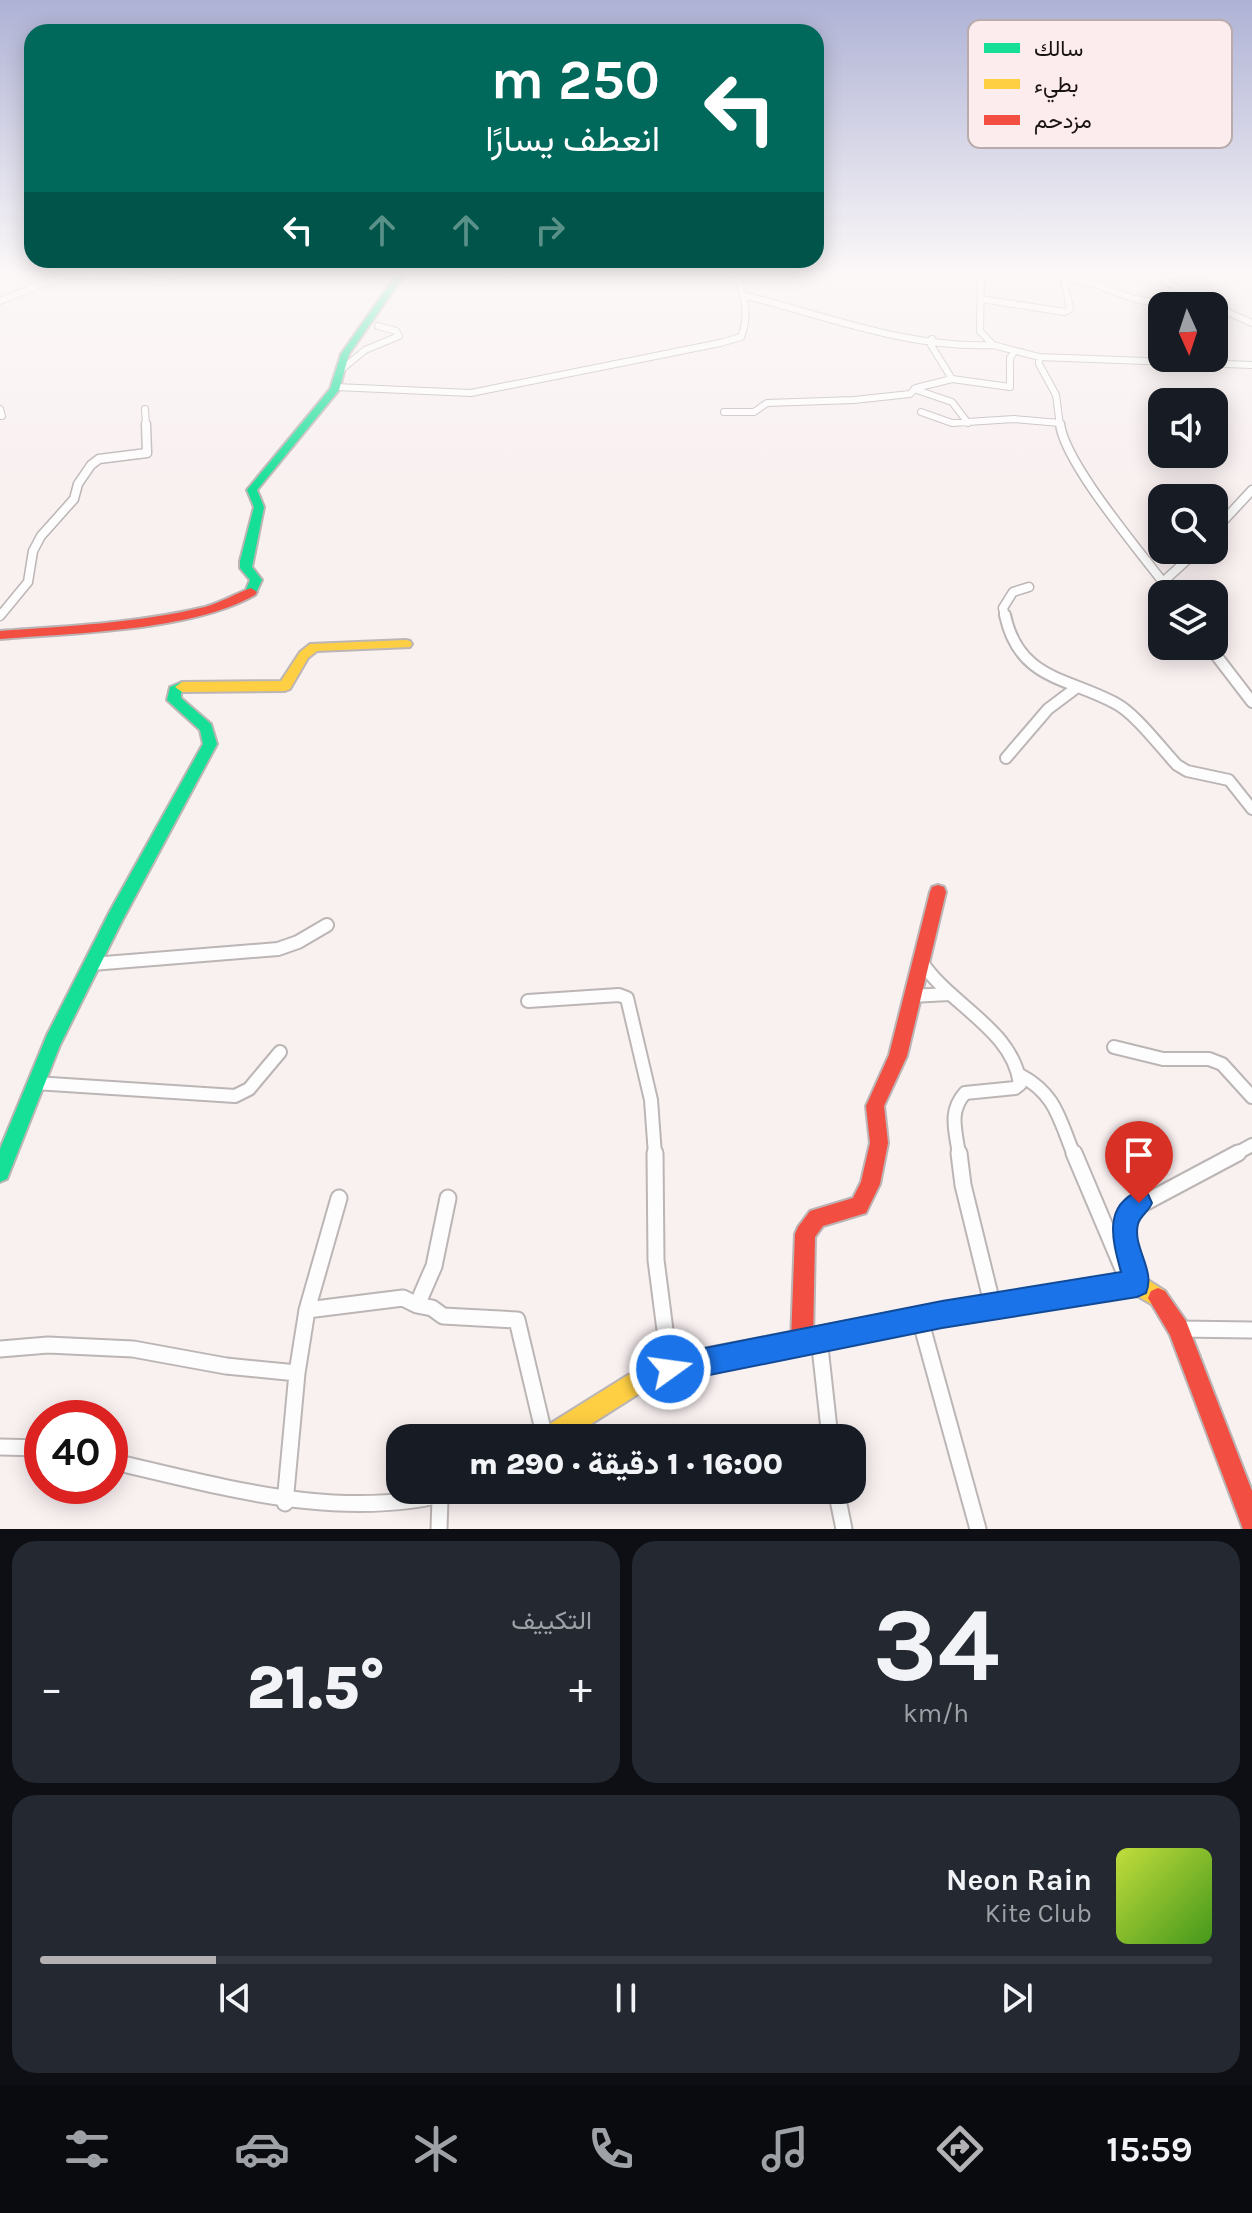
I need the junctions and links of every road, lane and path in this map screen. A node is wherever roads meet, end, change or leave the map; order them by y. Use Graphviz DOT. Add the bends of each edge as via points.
graph roads {
  1 [pos="351,345"];
  2 [pos="376,345"];
  3 [pos="707,345"];
  4 [pos="931,345"];
  5 [pos="994,345"];
  6 [pos="1014,352"];
  7 [pos="1039,357"];
  8 [pos="1252,365"];
  9 [pos="341,370"];
  10 [pos="952,379"];
  11 [pos="336,387"];
  12 [pos="914,389"];
  13 [pos="145,409"];
  14 [pos="724,412"];
  15 [pos="921,412"];
  16 [pos="968,423"];
  17 [pos="1060,423"];
  18 [pos="1252,490"];
  19 [pos="1228,516"];
  20 [pos="1183,564"];
  21 [pos="1163,580"];
  22 [pos="1165,580"];
  23 [pos="1029,587"];
  24 [pos="0,616"];
  25 [pos="0,635"];
  26 [pos="406,644"];
  27 [pos="1220,660"];
  28 [pos="1076,688"];
  29 [pos="1252,702"];
  30 [pos="1006,758"];
  31 [pos="1252,809"];
  32 [pos="938,892"];
  33 [pos="327,925"];
  34 [pos="919,956"];
  35 [pos="92,964"];
  36 [pos="949,994"];
  37 [pos="911,996"];
  38 [pos="528,1001"];
  39 [pos="1114,1047"];
  40 [pos="280,1052"];
  41 [pos="1020,1075"];
  42 [pos="35,1083"];
  43 [pos="1252,1097"];
  44 [pos="1252,1145"];
  45 [pos="0,1172"];
  46 [pos="339,1198"];
  47 [pos="448,1198"];
  48 [pos="1133,1283"];
  49 [pos="417,1305"];
  50 [pos="993,1307"];
  51 [pos="307,1310"];
  52 [pos="920,1319"];
  53 [pos="1178,1329"];
  54 [pos="1252,1330"];
  55 [pos="819,1338"];
  56 [pos="802,1341"];
  57 [pos="0,1349"];
  58 [pos="670,1369"];
  59 [pos="297,1373"];
  60 [pos="543,1424"];
  61 [pos="569,1424"];
  62 [pos="828,1424"];
  63 [pos="0,1447"];
  64 [pos="24,1448"];
  65 [pos="128,1465"];
  66 [pos="285,1503"];
  67 [pos="400,1504"];
  68 [pos="440,1504"];
  69 [pos="839,1504"];
  70 [pos="1252,1521"];
  71 [pos="439,1529"];
  72 [pos="844,1529"];
  73 [pos="978,1529"];
  1 -- 9 [label="street"];
  2 -- 9 [label="street"];
  3 -- 11 [label="street" via="471,393 405,386"];
  4 -- 10 [label="street"];
  5 -- 6 [label="street"];
  6 -- 7 [label="street"];
  6 -- 10 [label="street" via="1010,387"];
  7 -- 8 [label="street"];
  7 -- 17 [label="street" via="1056,395"];
  9 -- 11 [label="street"];
  10 -- 12 [label="street"];
  11 -- 25 [label="street" via="252,490 259,507 246,561 256,580 248,597 141,622"];
  12 -- 14 [label="street" via="910,394 767,403 754,412"];
  12 -- 16 [label="street" via="952,399"];
  13 -- 24 [label="street" via="147,453 99,459 91,465 74,499 41,536 28,582"];
  15 -- 16 [label="street" via="936,421"];
  16 -- 17 [label="street" via="1013,418"];
  17 -- 21 [label="street" via="1062,440 1076,464"];
  18 -- 19 [label="street"];
  20 -- 22 [label="street"];
  23 -- 28 [label="street" via="1013,592 1004,603 1007,626 1028,663"];
  26 -- 35 [label="street" via="314,647 302,656 285,686 175,690 174,700 206,728 210,744"];
  27 -- 29 [label="street"];
  28 -- 30 [label="street" via="1048,709"];
  28 -- 31 [label="street" via="1118,704 1187,771 1229,780"];
  32 -- 34 [label="street"];
  33 -- 35 [label="street" via="278,949"];
  34 -- 36 [label="street" via="930,978"];
  34 -- 37 [label="street"];
  35 -- 42 [label="street"];
  36 -- 37 [label="street"];
  36 -- 41 [label="street" via="1005,1048"];
  37 -- 56 [label="street" via="889,1081 875,1106 880,1134 864,1200 851,1211 816,1216 808,1223"];
  38 -- 58 [label="street" via="627,998 655,1133 655,1247"];
  39 -- 43 [label="street" via="1163,1059 1209,1059 1222,1064"];
  40 -- 42 [label="street" via="249,1089 235,1096"];
  41 -- 48 [label="street" via="1041,1086 1052,1102"];
  41 -- 50 [label="street" via="1015,1088 965,1093 953,1113 963,1185"];
  42 -- 45 [label="street"];
  44 -- 48 [label="street" via="1131,1210 1124,1236"];
  46 -- 51 [label="street"];
  47 -- 49 [label="street" via="434,1266"];
  48 -- 50 [label="street"];
  48 -- 53 [label="street" via="1159,1298"];
  49 -- 51 [label="street" via="403,1298"];
  49 -- 60 [label="street" via="443,1316 517,1320"];
  50 -- 52 [label="street"];
  51 -- 59 [label="street"];
  52 -- 55 [label="street"];
  52 -- 73 [label="street"];
  53 -- 54 [label="street"];
  53 -- 70 [label="street"];
  55 -- 56 [label="street"];
  55 -- 62 [label="street"];
  56 -- 58 [label="street"];
  57 -- 59 [label="street" via="133,1349"];
  58 -- 61 [label="street"];
  59 -- 66 [label="street"];
  63 -- 64 [label="street"];
  65 -- 66 [label="street"];
  66 -- 67 [label="street" via="361,1509"];
  68 -- 71 [label="street"];
  69 -- 72 [label="street"];
}
